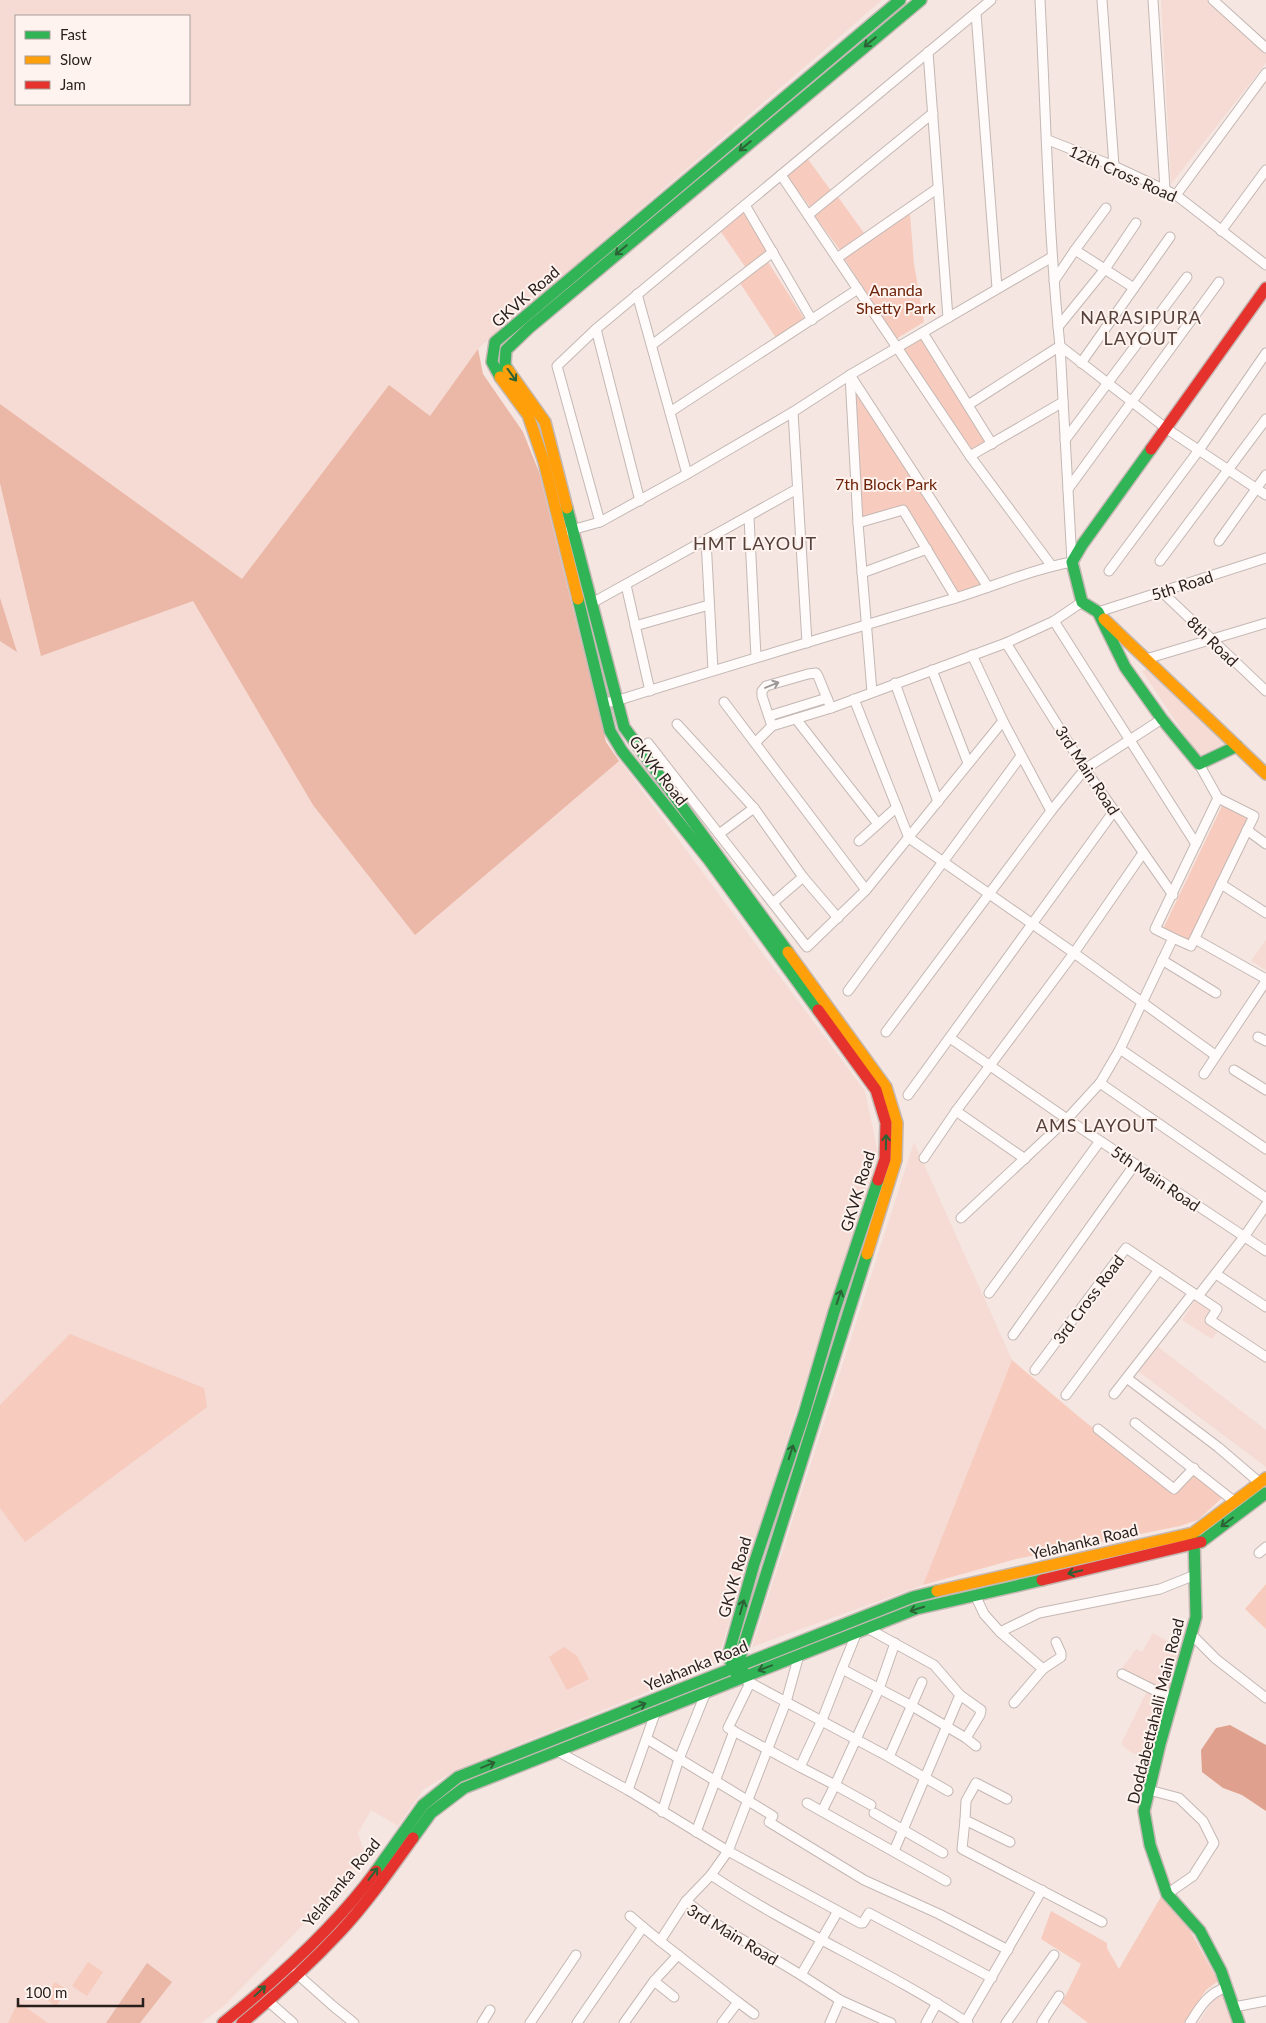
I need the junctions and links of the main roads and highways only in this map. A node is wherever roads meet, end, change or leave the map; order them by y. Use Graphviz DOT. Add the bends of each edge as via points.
graph roads {
  1 [pos="900,0"];
  2 [pos="922,0"];
  3 [pos="889,9"];
  4 [pos="897,20"];
  5 [pos="1266,288"];
  6 [pos="556,486"];
  7 [pos="568,531"];
  8 [pos="1098,612"];
  9 [pos="1237,746"];
  10 [pos="1266,774"];
  11 [pos="1263,1480"];
  12 [pos="1266,1493"];
  13 [pos="1194,1539"];
  14 [pos="742,1675"];
  15 [pos="223,2023"];
  16 [pos="242,2023"];
  17 [pos="1239,2023"];
  1 -- 3 [label="main road, GKVK Road"];
  2 -- 4 [label="main road, GKVK Road"];
  3 -- 4 [label="main road"];
  3 -- 6 [label="main road, GKVK Road" via="495,342 492,362 528,415"];
  4 -- 6 [label="main road, GKVK Road, one-way" via="536,321 506,350 505,365 545,422"];
  5 -- 8 [label="main road" via="1072,562 1082,602"];
  6 -- 7 [label="main road, GKVK Road"];
  7 -- 14 [label="main road, GKVK Road" via="592,603 624,727 886,1087 897,1123 896,1160 743,1649"];
  14 -- 7 [label="main road, GKVK Road, one-way" via="728,1656 834,1312 886,1159 886,1123 876,1090 709,860 622,751 610,731"];
  8 -- 9 [label="main road"];
  8 -- 9 [label="main road" via="1125,667 1199,764"];
  9 -- 10 [label="main road"];
  11 -- 13 [label="main road, Yelahanka Road"];
  12 -- 13 [label="main road, Yelahanka Road, one-way" via="1198,1544"];
  13 -- 14 [label="main road, Yelahanka Road, one-way" via="916,1609"];
  13 -- 14 [label="main road, Yelahanka Road" via="913,1597"];
  13 -- 17 [label="main road, Doddabettahalli Main Road" via="1196,1617 1144,1811 1156,1866 1167,1894 1200,1932 1221,1971"];
  15 -- 14 [label="main road, Yelahanka Road, one-way" via="331,1924 373,1874 422,1805 458,1777"];
  14 -- 16 [label="main road, Yelahanka Road" via="464,1788 431,1813 382,1882 340,1932"];
}
